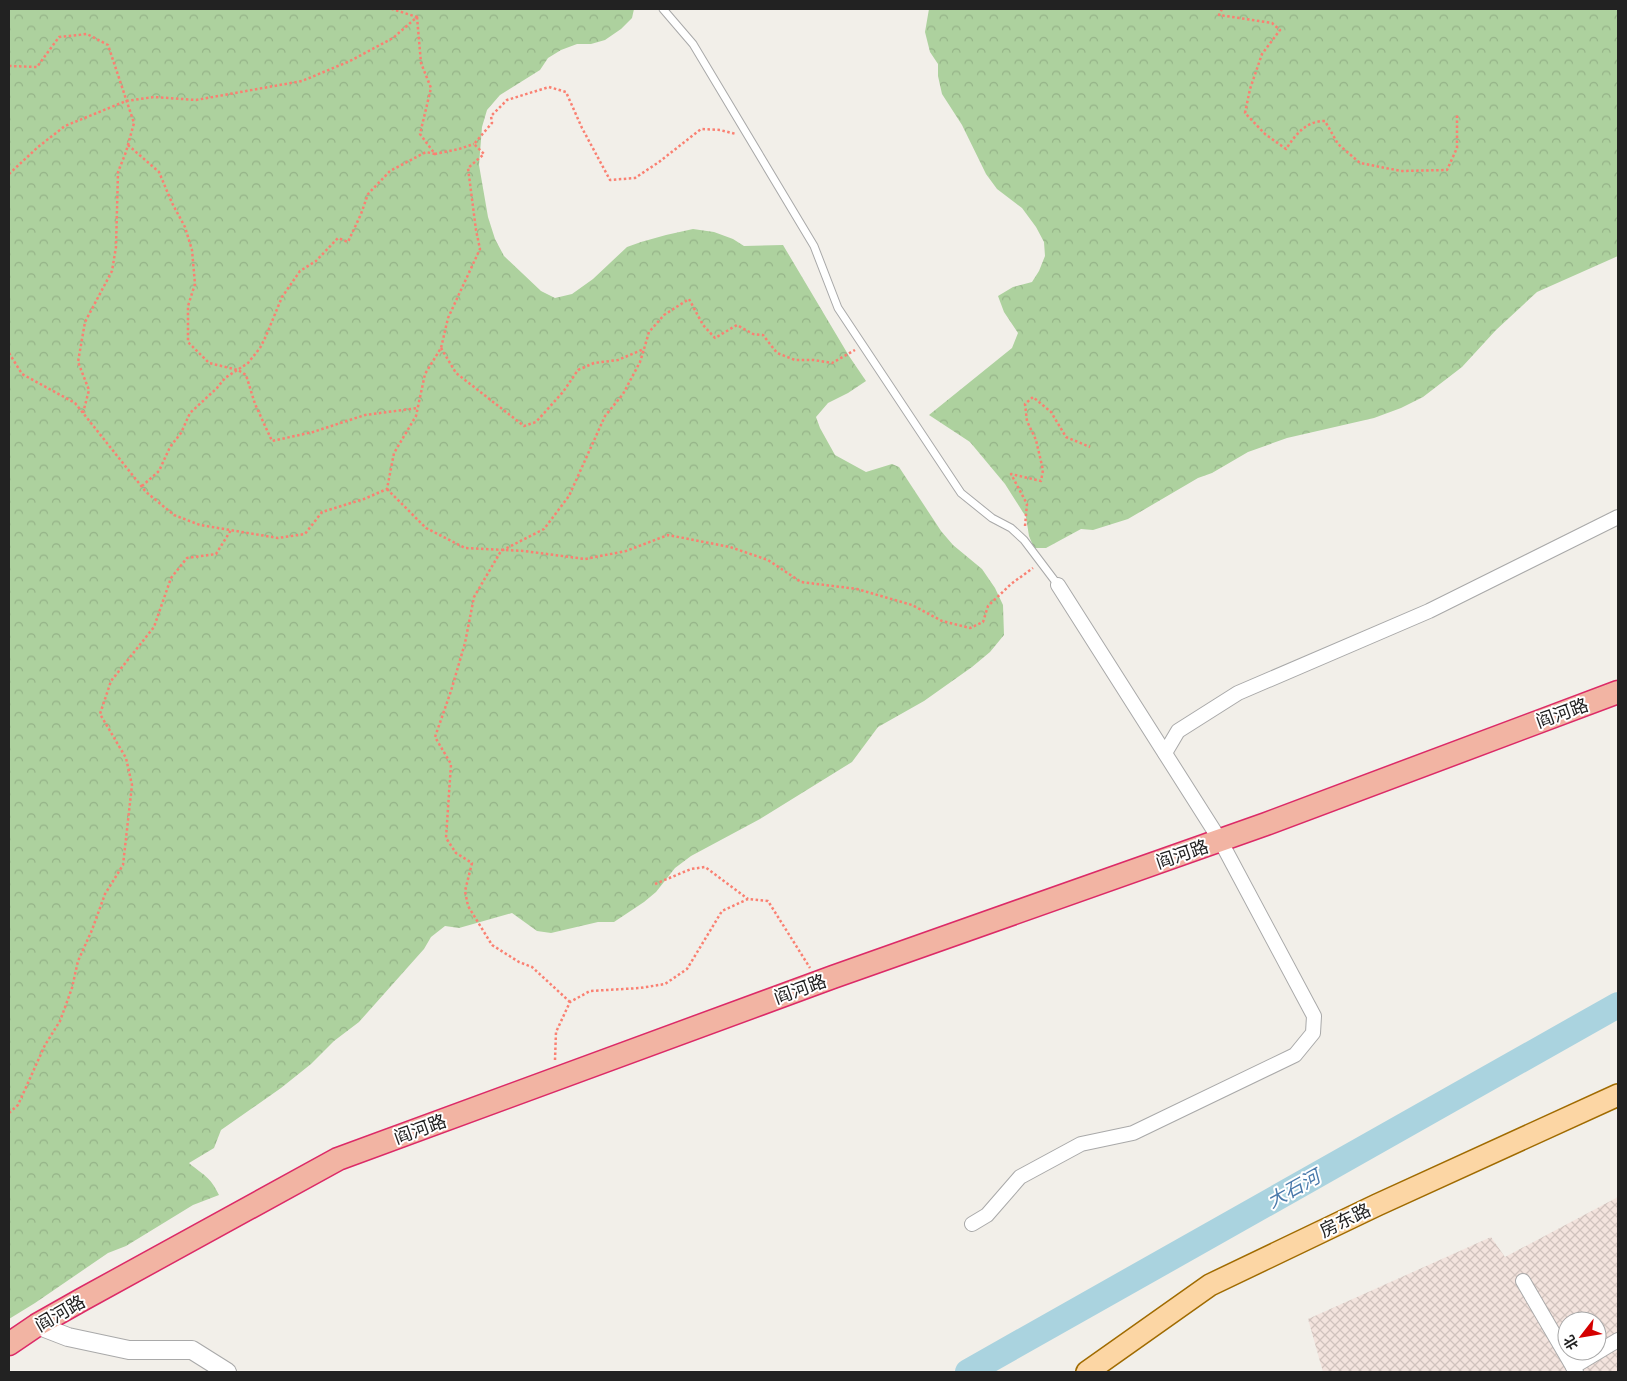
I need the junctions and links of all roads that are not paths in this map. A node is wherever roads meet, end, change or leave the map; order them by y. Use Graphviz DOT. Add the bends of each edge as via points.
graph roads {
  1 [pos="663,9"];
  2 [pos="1618,516"];
  3 [pos="1058,585"];
  4 [pos="1618,692"];
  5 [pos="1165,753"];
  6 [pos="1220,840"];
  7 [pos="1618,1095"];
  8 [pos="972,1224"];
  9 [pos="1523,1281"];
  10 [pos="37,1325"];
  11 [pos="1618,1340"];
  12 [pos="11,1341"];
  13 [pos="1575,1370"];
  14 [pos="227,1372"];
  15 [pos="1087,1372"];
  1 -- 3 [label="lane" via="693,44 814,246 838,308 961,493 1024,540"];
  2 -- 5 [label="street" via="1429,611 1238,693 1178,730"];
  3 -- 5 [label="street"];
  4 -- 6 [label="highway, 阎河路"];
  5 -- 6 [label="street"];
  6 -- 8 [label="street" via="1314,1016 1313,1034 1294,1055 1133,1134 1081,1144 1020,1177 987,1215"];
  6 -- 10 [label="highway, 阎河路" via="818,982 338,1159"];
  7 -- 15 [label="main road, 房东路" via="1210,1285"];
  9 -- 13 [label="street"];
  10 -- 12 [label="highway, 阎河路"];
  10 -- 14 [label="street" via="68,1337 129,1350 192,1350"];
  11 -- 13 [label="street"];
}
